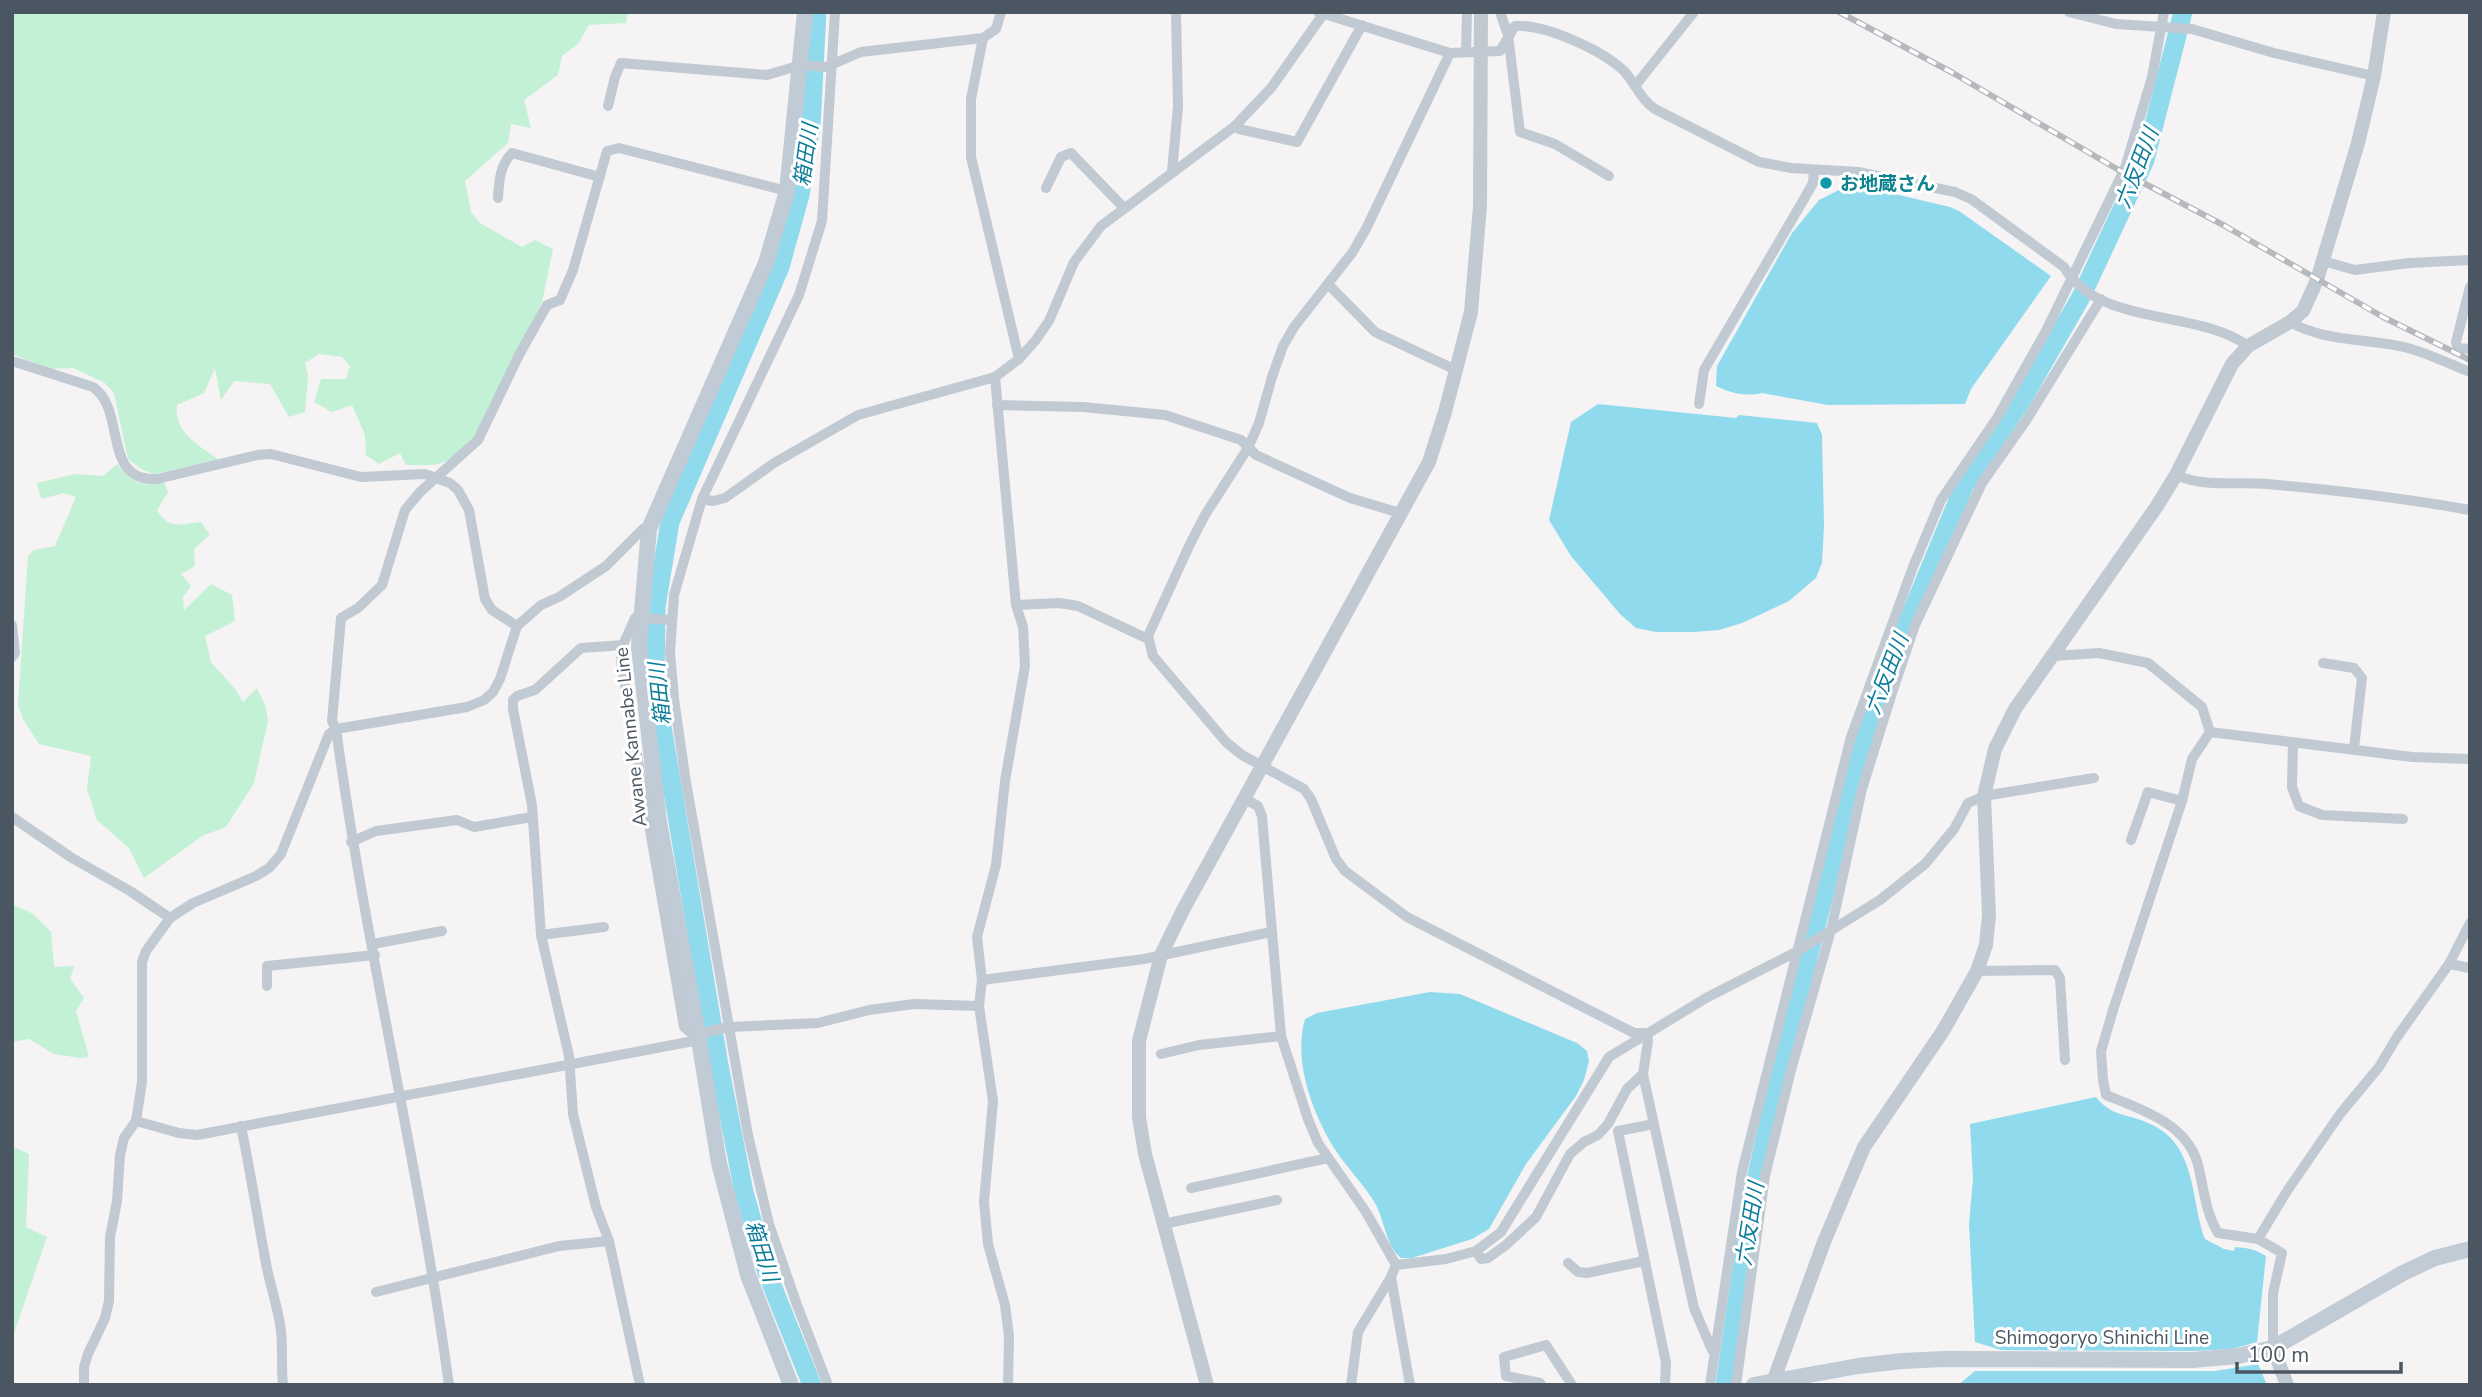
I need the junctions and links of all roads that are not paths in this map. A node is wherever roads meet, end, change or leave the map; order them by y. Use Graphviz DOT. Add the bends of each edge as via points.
graph roads {
  1 [pos="805,12"];
  2 [pos="835,12"];
  3 [pos="1001,12"];
  4 [pos="1176,12"];
  5 [pos="1467,12"];
  6 [pos="1481,12"];
  7 [pos="1500,12"];
  8 [pos="1694,12"];
  9 [pos="2069,12"];
  10 [pos="2157,12"];
  11 [pos="2164,12"];
  12 [pos="2384,12"];
  13 [pos="1321,13"];
  14 [pos="1341,15"];
  15 [pos="1362,25"];
  16 [pos="2162,26"];
  17 [pos="1508,36"];
  18 [pos="983,38"];
  19 [pos="1450,52"];
  20 [pos="1473,52"];
  21 [pos="830,65"];
  22 [pos="803,66"];
  23 [pos="2374,76"];
  24 [pos="1635,86"];
  25 [pos="608,106"];
  26 [pos="1235,126"];
  27 [pos="1814,170"];
  28 [pos="1172,171"];
  29 [pos="1609,176"];
  30 [pos="600,177"];
  31 [pos="1046,188"];
  32 [pos="787,191"];
  33 [pos="498,198"];
  34 [pos="1124,208"];
  35 [pos="2470,260"];
  36 [pos="2323,261"];
  37 [pos="2073,280"];
  38 [pos="1329,285"];
  39 [pos="2470,287"];
  40 [pos="2099,298"];
  41 [pos="2290,322"];
  42 [pos="2248,346"];
  43 [pos="2470,349"];
  44 [pos="1019,359"];
  45 [pos="12,361"];
  46 [pos="1456,370"];
  47 [pos="2470,372"];
  48 [pos="995,377"];
  49 [pos="1699,404"];
  50 [pos="997,405"];
  51 [pos="1248,448"];
  52 [pos="2176,475"];
  53 [pos="438,477"];
  54 [pos="702,499"];
  55 [pos="2470,510"];
  56 [pos="1400,513"];
  57 [pos="649,529"];
  58 [pos="1016,605"];
  59 [pos="641,618"];
  60 [pos="671,620"];
  61 [pos="12,625"];
  62 [pos="517,626"];
  63 [pos="1148,639"];
  64 [pos="623,645"];
  65 [pos="2053,656"];
  66 [pos="12,657"];
  67 [pos="2323,663"];
  68 [pos="495,693"];
  69 [pos="512,699"];
  70 [pos="336,729"];
  71 [pos="2210,732"];
  72 [pos="2294,742"];
  73 [pos="2354,748"];
  74 [pos="2470,759"];
  75 [pos="1263,765"];
  76 [pos="2094,778"];
  77 [pos="1984,796"];
  78 [pos="1243,798"];
  79 [pos="2182,801"];
  80 [pos="12,817"];
  81 [pos="532,817"];
  82 [pos="2403,819"];
  83 [pos="2132,840"];
  84 [pos="351,842"];
  85 [pos="170,918"];
  86 [pos="2470,923"];
  87 [pos="604,927"];
  88 [pos="442,931"];
  89 [pos="1271,932"];
  90 [pos="1829,932"];
  91 [pos="541,935"];
  92 [pos="374,949"];
  93 [pos="1800,950"];
  94 [pos="1161,956"];
  95 [pos="2449,964"];
  96 [pos="2470,968"];
  97 [pos="1977,971"];
  98 [pos="982,980"];
  99 [pos="267,986"];
  100 [pos="979,1006"];
  101 [pos="729,1027"];
  102 [pos="1647,1032"];
  103 [pos="1281,1036"];
  104 [pos="699,1037"];
  105 [pos="1161,1054"];
  106 [pos="2065,1060"];
  107 [pos="568,1065"];
  108 [pos="1643,1074"];
  109 [pos="399,1097"];
  110 [pos="136,1121"];
  111 [pos="1654,1124"];
  112 [pos="241,1126"];
  113 [pos="1328,1158"];
  114 [pos="1191,1188"];
  115 [pos="1277,1199"];
  116 [pos="1163,1224"];
  117 [pos="2258,1239"];
  118 [pos="609,1241"];
  119 [pos="2470,1249"];
  120 [pos="1476,1251"];
  121 [pos="1644,1261"];
  122 [pos="1568,1263"];
  123 [pos="1396,1265"];
  124 [pos="1391,1277"];
  125 [pos="434,1278"];
  126 [pos="376,1292"];
  127 [pos="2273,1348"];
  128 [pos="1716,1351"];
  129 [pos="1829,1378"];
  130 [pos="1772,1383"];
  131 [pos="84,1385"];
  132 [pos="283,1385"];
  133 [pos="449,1385"];
  134 [pos="640,1385"];
  135 [pos="791,1385"];
  136 [pos="828,1385"];
  137 [pos="1008,1385"];
  138 [pos="1207,1385"];
  139 [pos="1351,1385"];
  140 [pos="1410,1385"];
  141 [pos="1541,1385"];
  142 [pos="1572,1385"];
  143 [pos="1665,1385"];
  144 [pos="1710,1385"];
  145 [pos="1736,1385"];
  146 [pos="1754,1385"];
  147 [pos="2287,1385"];
  1 -- 22 [label="main road, Awane Kannabe Line"];
  2 -- 21 [label="street"];
  3 -- 18 [label="street" via="996,29"];
  4 -- 28 [label="street" via="1178,107"];
  5 -- 20 [label="street"];
  6 -- 20 [label="street"];
  7 -- 17 [label="street"];
  8 -- 24 [label="street"];
  9 -- 16 [label="street" via="2116,24"];
  10 -- 16 [label="street"];
  11 -- 16 [label="street"];
  12 -- 23 [label="street"];
  13 -- 14 [label="street"];
  13 -- 26 [label="street" via="1271,88"];
  14 -- 15 [label="street"];
  15 -- 19 [label="street"];
  15 -- 26 [label="street" via="1297,142"];
  16 -- 23 [label="street" via="2192,29"];
  16 -- 37 [label="street" via="2125,169"];
  17 -- 20 [label="street" via="1500,51"];
  17 -- 24 [label="street" via="1515,26 1559,35 1606,57"];
  17 -- 29 [label="street" via="1520,132 1555,144"];
  18 -- 21 [label="street" via="861,52"];
  18 -- 44 [label="street" via="971,99 971,157"];
  19 -- 20 [label="street"];
  19 -- 38 [label="street" via="1376,212"];
  20 -- 46 [label="street" via="1479,220 1471,312"];
  21 -- 22 [label="street"];
  21 -- 54 [label="street" via="822,221 799,295"];
  22 -- 25 [label="street" via="767,75 621,63"];
  22 -- 32 [label="main road, Awane Kannabe Line"];
  23 -- 36 [label="street"];
  24 -- 27 [label="street" via="1644,102 1759,162"];
  26 -- 28 [label="street"];
  27 -- 37 [label="street" via="1858,172 1955,192 2064,267"];
  27 -- 49 [label="street" via="1813,183 1704,370"];
  28 -- 34 [label="street"];
  30 -- 32 [label="street" via="607,151 619,148"];
  30 -- 33 [label="street" via="512,153 500,176"];
  30 -- 53 [label="street" via="560,300 547,305 478,440"];
  31 -- 34 [label="street" via="1061,158 1071,153"];
  32 -- 57 [label="main road, Awane Kannabe Line" via="766,263"];
  34 -- 44 [label="street" via="1101,226 1074,262 1049,321"];
  35 -- 36 [label="street" via="2355,270"];
  36 -- 41 [label="street" via="2303,311"];
  37 -- 40 [label="street"];
  37 -- 93 [label="street" via="1997,418 1941,500 1913,567 1851,737"];
  38 -- 46 [label="street" via="1375,332"];
  38 -- 51 [label="street" via="1283,346"];
  39 -- 43 [label="street" via="2456,342 2458,348"];
  40 -- 42 [label="street" via="2136,313 2233,335"];
  40 -- 90 [label="street" via="2027,419 1982,483 1915,625 1862,789"];
  41 -- 42 [label="street"];
  41 -- 47 [label="street" via="2344,340 2407,348"];
  42 -- 52 [label="street" via="2232,364"];
  44 -- 48 [label="street"];
  45 -- 53 [label="street" via="102,393 122,463 141,478 157,479 271,454 361,477"];
  46 -- 56 [label="street" via="1429,462"];
  48 -- 50 [label="street"];
  48 -- 54 [label="street" via="858,415 774,463 726,498"];
  50 -- 51 [label="street" via="1165,415 1241,440"];
  50 -- 58 [label="street"];
  51 -- 56 [label="street" via="1350,498"];
  51 -- 63 [label="street" via="1189,544"];
  52 -- 55 [label="street" via="2208,484 2263,483"];
  52 -- 65 [label="street"];
  53 -- 62 [label="street" via="458,490 469,510 485,599 492,610"];
  53 -- 70 [label="street" via="405,510 382,585 341,618 332,721"];
  54 -- 60 [label="street"];
  56 -- 75 [label="street"];
  57 -- 59 [label="main road, Awane Kannabe Line"];
  57 -- 62 [label="street" via="643,529 606,566"];
  58 -- 63 [label="street" via="1078,606"];
  58 -- 98 [label="street" via="1023,627 1025,666 996,865 977,937"];
  59 -- 60 [label="street"];
  59 -- 64 [label="street" via="635,618"];
  59 -- 104 [label="main road, Awane Kannabe Line" via="639,646 659,822"];
  60 -- 101 [label="street" via="676,712"];
  61 -- 66 [label="street"];
  62 -- 68 [label="street"];
  63 -- 75 [label="street" via="1153,656 1226,741"];
  64 -- 69 [label="street" via="581,648 534,690"];
  64 -- 104 [label="street" via="621,662 684,1027"];
  65 -- 71 [label="street" via="2099,653 2148,663 2202,708"];
  65 -- 77 [label="street" via="2015,709 1994,749"];
  67 -- 73 [label="street" via="2354,668 2362,678"];
  68 -- 69 [label="street"];
  68 -- 70 [label="street" via="467,707"];
  69 -- 81 [label="street"];
  70 -- 84 [label="street"];
  70 -- 85 [label="street" via="322,746 281,854 256,876"];
  71 -- 72 [label="street"];
  71 -- 79 [label="street" via="2192,760"];
  72 -- 73 [label="street"];
  72 -- 82 [label="street" via="2292,787 2299,806 2322,815"];
  73 -- 74 [label="street"];
  75 -- 78 [label="street"];
  75 -- 102 [label="street" via="1304,789 1336,859 1376,896 1417,922 1634,1033"];
  76 -- 77 [label="street"];
  77 -- 90 [label="street" via="1968,803 1954,829 1925,864"];
  77 -- 97 [label="street" via="1989,915 1986,946"];
  78 -- 89 [label="street" via="1258,806 1262,816"];
  78 -- 94 [label="street"];
  79 -- 83 [label="street" via="2148,792"];
  79 -- 117 [label="street" via="2110,1018 2101,1051 2103,1080 2106,1095 2166,1122 2182,1135 2197,1161 2206,1210 2218,1233"];
  80 -- 85 [label="street"];
  81 -- 84 [label="street" via="474,827 457,820 376,831"];
  81 -- 91 [label="street"];
  84 -- 92 [label="street"];
  85 -- 110 [label="street" via="142,962 142,1082"];
  86 -- 95 [label="street"];
  87 -- 91 [label="street"];
  88 -- 92 [label="street"];
  89 -- 94 [label="street"];
  89 -- 103 [label="street"];
  90 -- 93 [label="street"];
  90 -- 145 [label="street" via="1765,1176"];
  91 -- 107 [label="street"];
  92 -- 99 [label="street" via="267,966"];
  92 -- 109 [label="street"];
  93 -- 102 [label="street"];
  93 -- 128 [label="street" via="1742,1172"];
  94 -- 98 [label="street"];
  94 -- 116 [label="street" via="1139,1041 1137,1081 1145,1154"];
  95 -- 96 [label="street"];
  95 -- 117 [label="street" via="2379,1067 2340,1114"];
  97 -- 106 [label="street" via="2055,970 2060,978"];
  97 -- 130 [label="street" via="1943,1031 1864,1147"];
  98 -- 100 [label="street"];
  100 -- 101 [label="street" via="914,1004 818,1023"];
  100 -- 137 [label="street" via="993,1101 985,1202 988,1244 1008,1325"];
  101 -- 104 [label="street"];
  101 -- 136 [label="street" via="769,1224"];
  102 -- 108 [label="street"];
  102 -- 120 [label="street" via="1609,1057 1511,1218"];
  103 -- 105 [label="street"];
  103 -- 113 [label="street" via="1308,1119"];
  104 -- 107 [label="street"];
  104 -- 135 [label="main road, Awane Kannabe Line" via="719,1163 738,1239"];
  107 -- 109 [label="street"];
  107 -- 118 [label="street" via="585,1167"];
  108 -- 111 [label="street"];
  108 -- 120 [label="street" via="1598,1135 1570,1154 1536,1217 1488,1258 1481,1259"];
  109 -- 112 [label="street"];
  109 -- 125 [label="street"];
  110 -- 112 [label="street" via="197,1135"];
  110 -- 131 [label="street" via="124,1138 120,1155 110,1237 109,1301 84,1367"];
  111 -- 121 [label="street" via="1618,1131"];
  111 -- 128 [label="street" via="1694,1308"];
  112 -- 132 [label="street" via="265,1262 278,1306"];
  113 -- 114 [label="street"];
  113 -- 123 [label="street"];
  115 -- 116 [label="street"];
  116 -- 138 [label="street"];
  117 -- 127 [label="street" via="2282,1253 2273,1293"];
  118 -- 125 [label="street" via="559,1247"];
  118 -- 134 [label="street"];
  119 -- 127 [label="main road, Shimogoryo Shinichi Line" via="2403,1273"];
  120 -- 123 [label="street"];
  121 -- 122 [label="street" via="1587,1273"];
  121 -- 143 [label="street" via="1666,1363"];
  123 -- 124 [label="street"];
  124 -- 139 [label="street" via="1358,1332"];
  124 -- 140 [label="street"];
  125 -- 126 [label="street"];
  125 -- 133 [label="street"];
  127 -- 129 [label="main road, Shimogoryo Shinichi Line" via="2193,1360 1902,1361"];
  127 -- 147 [label="street"];
  128 -- 144 [label="street"];
  129 -- 130 [label="main road, Shimogoryo Shinichi Line"];
  130 -- 146 [label="main road, Shimogoryo Shinichi Line"];
  141 -- 142 [label="street" via="1506,1376 1504,1357 1546,1345"];
}
